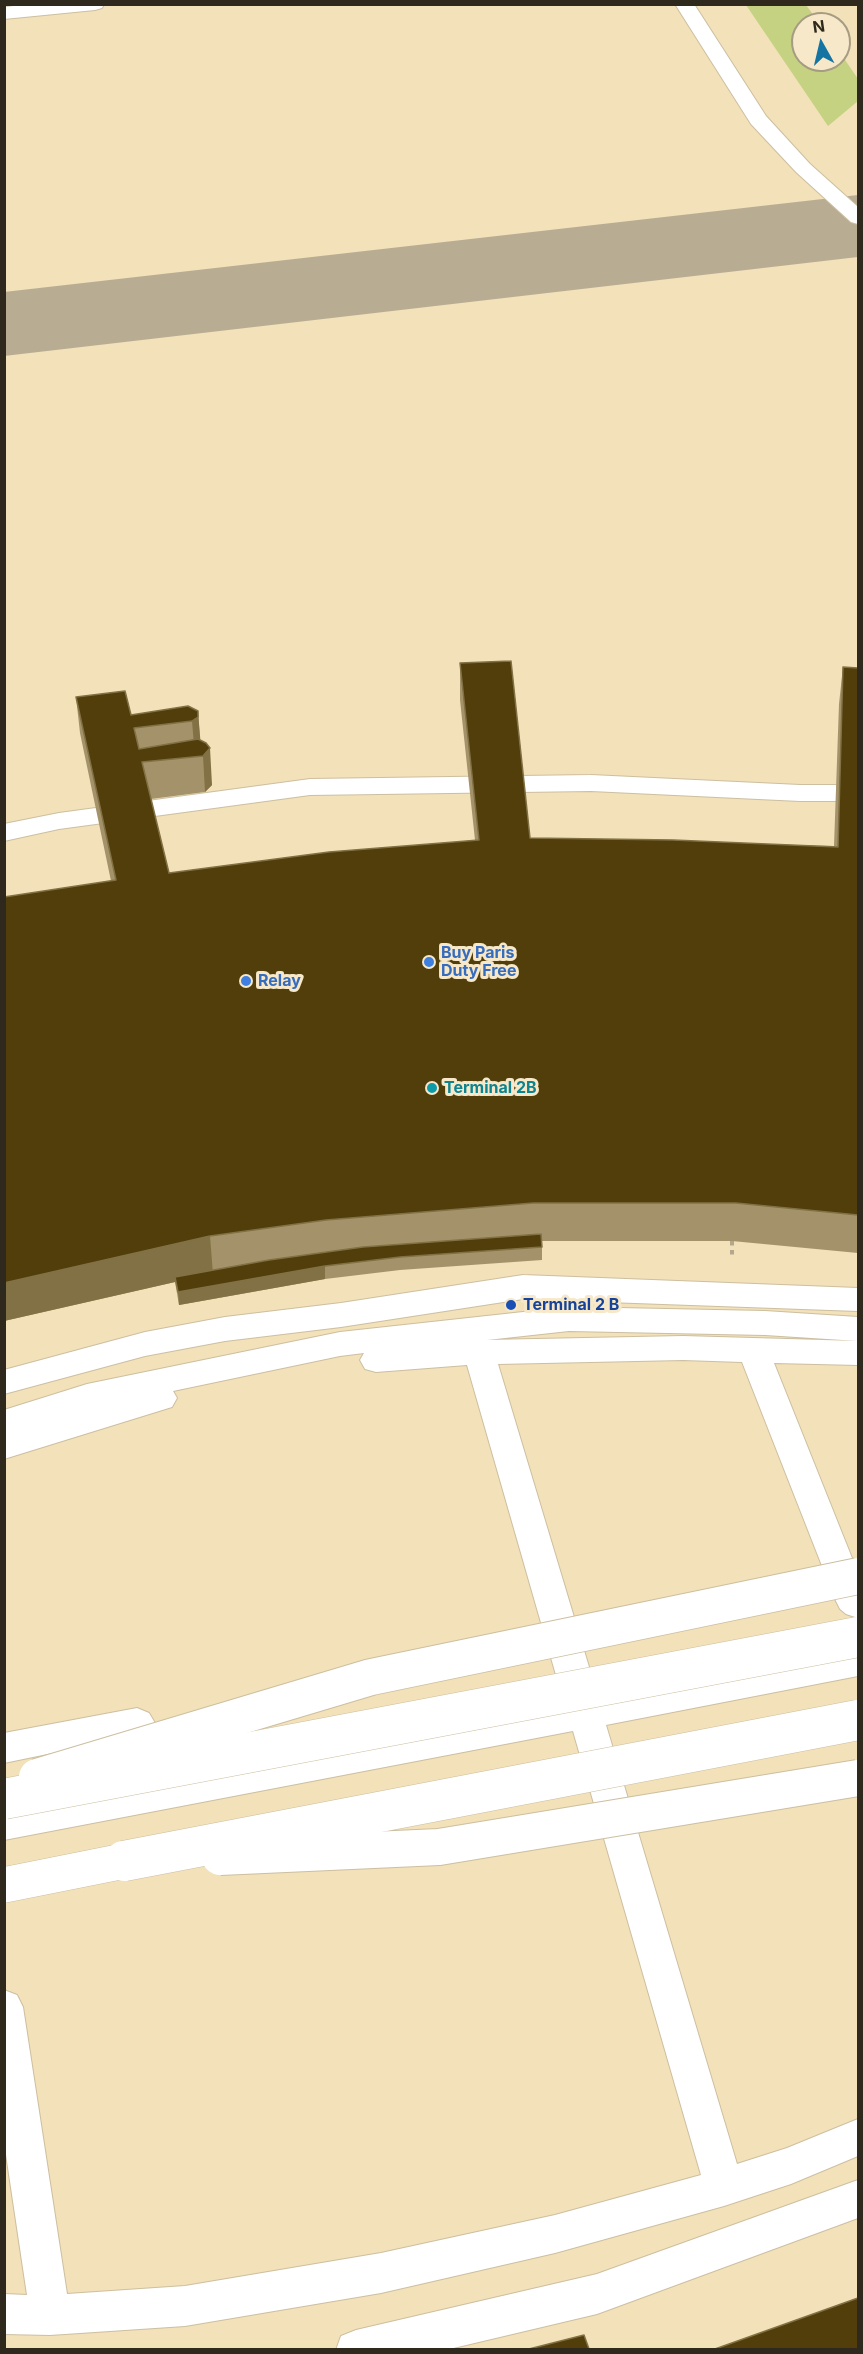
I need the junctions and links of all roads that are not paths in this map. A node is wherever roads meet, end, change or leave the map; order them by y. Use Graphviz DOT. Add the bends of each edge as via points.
graph roads {
  1 [pos="95,4"];
  2 [pos="684,4"];
  3 [pos="4,13"];
  4 [pos="858,218"];
  5 [pos="858,793"];
  6 [pos="4,833"];
  7 [pos="858,1300"];
  8 [pos="858,1329"];
  9 [pos="753,1349"];
  10 [pos="479,1352"];
  11 [pos="858,1353"];
  12 [pos="4,1382"];
  13 [pos="4,1423"];
  14 [pos="4,1446"];
  15 [pos="858,1576"];
  16 [pos="858,1604"];
  17 [pos="858,1637"];
  18 [pos="858,1662"];
  19 [pos="584,1715"];
  20 [pos="858,1720"];
  21 [pos="136,1723"];
  22 [pos="4,1748"];
  23 [pos="858,1778"];
  24 [pos="4,1787"];
  25 [pos="4,1799"];
  26 [pos="4,1824"];
  27 [pos="124,1861"];
  28 [pos="4,1885"];
  29 [pos="4,2007"];
  30 [pos="858,2137"];
  31 [pos="724,2187"];
  32 [pos="858,2199"];
  33 [pos="4,2314"];
  34 [pos="50,2315"];
  35 [pos="357,2349"];
  1 -- 3 [label="lane"];
  2 -- 4 [label="lane" via="758,120"];
  5 -- 6 [label="lane" via="591,783 310,787 59,821"];
  7 -- 12 [label="lane" via="523,1287 225,1329 145,1344"];
  8 -- 13 [label="lane" via="569,1319 340,1344 87,1396"];
  9 -- 10 [label="lane"];
  9 -- 11 [label="lane"];
  9 -- 16 [label="lane" via="852,1599"];
  10 -- 14 [label="lane" via="359,1361 169,1396"];
  10 -- 19 [label="lane"];
  15 -- 24 [label="lane, bridge" via="371,1677"];
  17 -- 25 [label="main road, bridge"];
  18 -- 19 [label="lane"];
  19 -- 26 [label="lane"];
  19 -- 31 [label="lane"];
  20 -- 27 [label="main road, bridge"];
  21 -- 22 [label="lane"];
  23 -- 27 [label="lane, bridge" via="439,1847"];
  27 -- 28 [label="main road"];
  29 -- 34 [label="lane"];
  30 -- 31 [label="lane"];
  31 -- 34 [label="lane" via="555,2234 381,2273 185,2306"];
  32 -- 35 [label="lane" via="597,2294"];
  33 -- 34 [label="lane"];
}
